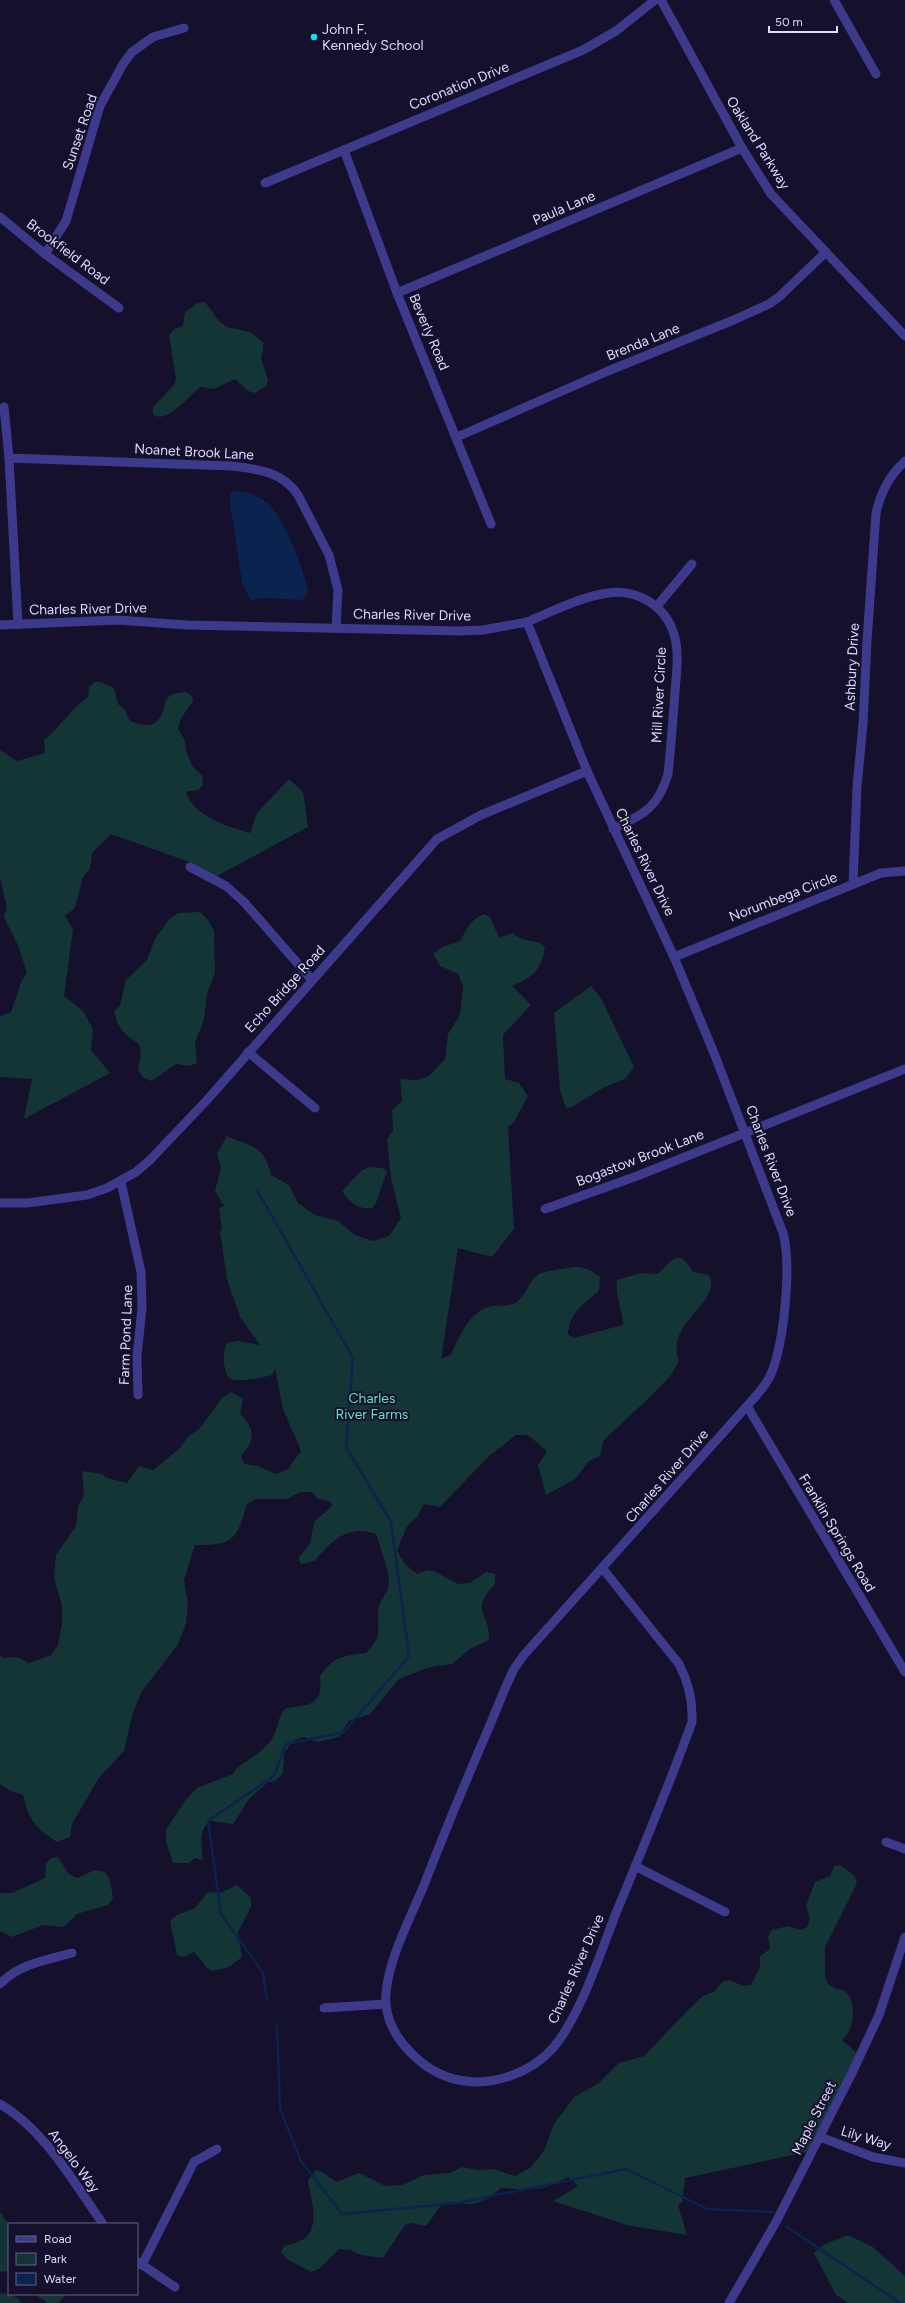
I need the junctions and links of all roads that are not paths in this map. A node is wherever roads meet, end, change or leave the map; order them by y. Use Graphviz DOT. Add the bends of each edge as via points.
graph roads {
  1 [pos="655,0"];
  2 [pos="661,0"];
  3 [pos="834,0"];
  4 [pos="184,28"];
  5 [pos="876,74"];
  6 [pos="742,148"];
  7 [pos="344,150"];
  8 [pos="265,183"];
  9 [pos="0,217"];
  10 [pos="826,252"];
  11 [pos="45,254"];
  12 [pos="397,293"];
  13 [pos="119,308"];
  14 [pos="905,336"];
  15 [pos="4,407"];
  16 [pos="457,437"];
  17 [pos="9,458"];
  18 [pos="905,461"];
  19 [pos="491,524"];
  20 [pos="692,564"];
  21 [pos="657,606"];
  22 [pos="527,622"];
  23 [pos="18,624"];
  24 [pos="0,625"];
  25 [pos="336,628"];
  26 [pos="587,771"];
  27 [pos="614,829"];
  28 [pos="190,868"];
  29 [pos="905,871"];
  30 [pos="853,884"];
  31 [pos="674,957"];
  32 [pos="312,980"];
  33 [pos="248,1052"];
  34 [pos="905,1069"];
  35 [pos="315,1108"];
  36 [pos="745,1133"];
  37 [pos="121,1182"];
  38 [pos="0,1203"];
  39 [pos="546,1209"];
  40 [pos="138,1395"];
  41 [pos="747,1406"];
  42 [pos="603,1569"];
  43 [pos="905,1672"];
  44 [pos="886,1842"];
  45 [pos="905,1849"];
  46 [pos="635,1866"];
  47 [pos="725,1912"];
  48 [pos="905,1937"];
  49 [pos="72,1952"];
  50 [pos="0,1984"];
  51 [pos="386,2004"];
  52 [pos="324,2008"];
  53 [pos="0,2104"];
  54 [pos="820,2137"];
  55 [pos="217,2149"];
  56 [pos="905,2163"];
  57 [pos="102,2223"];
  58 [pos="139,2263"];
  59 [pos="175,2287"];
  60 [pos="729,2303"];
  1 -- 7 [label="street, Coronation Drive" via="616,32 583,50"];
  2 -- 6 [label="street, Oakland Parkway"];
  3 -- 5 [label="street"];
  4 -- 11 [label="street, Sunset Road" via="147,40 132,52 123,64 100,106 66,221"];
  6 -- 10 [label="street, Oakland Parkway" via="771,194"];
  6 -- 12 [label="street, Paula Lane"];
  7 -- 8 [label="street, Coronation Drive"];
  7 -- 12 [label="street, Beverly Road"];
  9 -- 11 [label="street, Brookfield Road"];
  10 -- 14 [label="street, Oakland Parkway"];
  10 -- 16 [label="street, Brenda Lane" via="769,304"];
  11 -- 13 [label="street, Brookfield Road"];
  12 -- 16 [label="street, Beverly Road"];
  15 -- 17 [label="street"];
  16 -- 19 [label="street, Beverly Road"];
  17 -- 23 [label="street"];
  17 -- 25 [label="street, Noanet Brook Lane" via="231,466 257,468 281,478 292,485 329,555 338,590"];
  18 -- 30 [label="street, Ashbury Drive" via="889,478 880,496 876,513 857,786"];
  20 -- 21 [label="street"];
  21 -- 22 [label="street, Mill River Circle" via="635,595 612,592 570,604"];
  21 -- 27 [label="street, Mill River Circle" via="663,611 676,643 677,674 668,774 664,788 653,806 643,815"];
  22 -- 25 [label="street, Charles River Drive" via="483,630 460,631"];
  22 -- 26 [label="street, Charles River Drive"];
  23 -- 24 [label="street, Charles River Drive"];
  23 -- 25 [label="street, Charles River Drive" via="118,620 187,625"];
  26 -- 27 [label="street, Charles River Drive"];
  26 -- 32 [label="street, Echo Bridge Road" via="481,815 438,839"];
  27 -- 31 [label="street, Charles River Drive"];
  28 -- 32 [label="street" via="226,886 244,902"];
  29 -- 30 [label="street, Norumbega Circle" via="881,873"];
  30 -- 31 [label="street, Norumbega Circle"];
  31 -- 36 [label="street, Charles River Drive"];
  32 -- 33 [label="street, Echo Bridge Road"];
  33 -- 35 [label="street"];
  33 -- 37 [label="street, Echo Bridge Road" via="150,1160"];
  34 -- 36 [label="street"];
  36 -- 39 [label="street, Bogastow Brook Lane"];
  36 -- 41 [label="street, Charles River Drive" via="788,1248 781,1335 776,1358 771,1375"];
  37 -- 38 [label="street, Echo Bridge Road" via="87,1195"];
  37 -- 40 [label="street, Farm Pond Lane" via="141,1272"];
  41 -- 42 [label="street, Charles River Drive"];
  41 -- 43 [label="street, Franklin Springs Road"];
  42 -- 46 [label="street, Charles River Drive" via="679,1664 693,1702 692,1722"];
  42 -- 51 [label="street, Charles River Drive" via="523,1656 506,1686 398,1946 388,1983"];
  44 -- 45 [label="street"];
  46 -- 47 [label="street"];
  46 -- 51 [label="street, Charles River Drive" via="569,2023 554,2046 530,2066 500,2080 480,2082 448,2078 427,2067 404,2044 388,2014"];
  48 -- 54 [label="street, Maple Street" via="879,2015"];
  49 -- 50 [label="street" via="28,1965 10,1974"];
  51 -- 52 [label="street"];
  53 -- 57 [label="street, Angelo Way" via="16,2114 49,2147"];
  54 -- 56 [label="street, Lily Way" via="873,2157"];
  54 -- 60 [label="street, Maple Street" via="776,2222"];
  55 -- 58 [label="street" via="194,2162"];
  58 -- 59 [label="street"];
}
